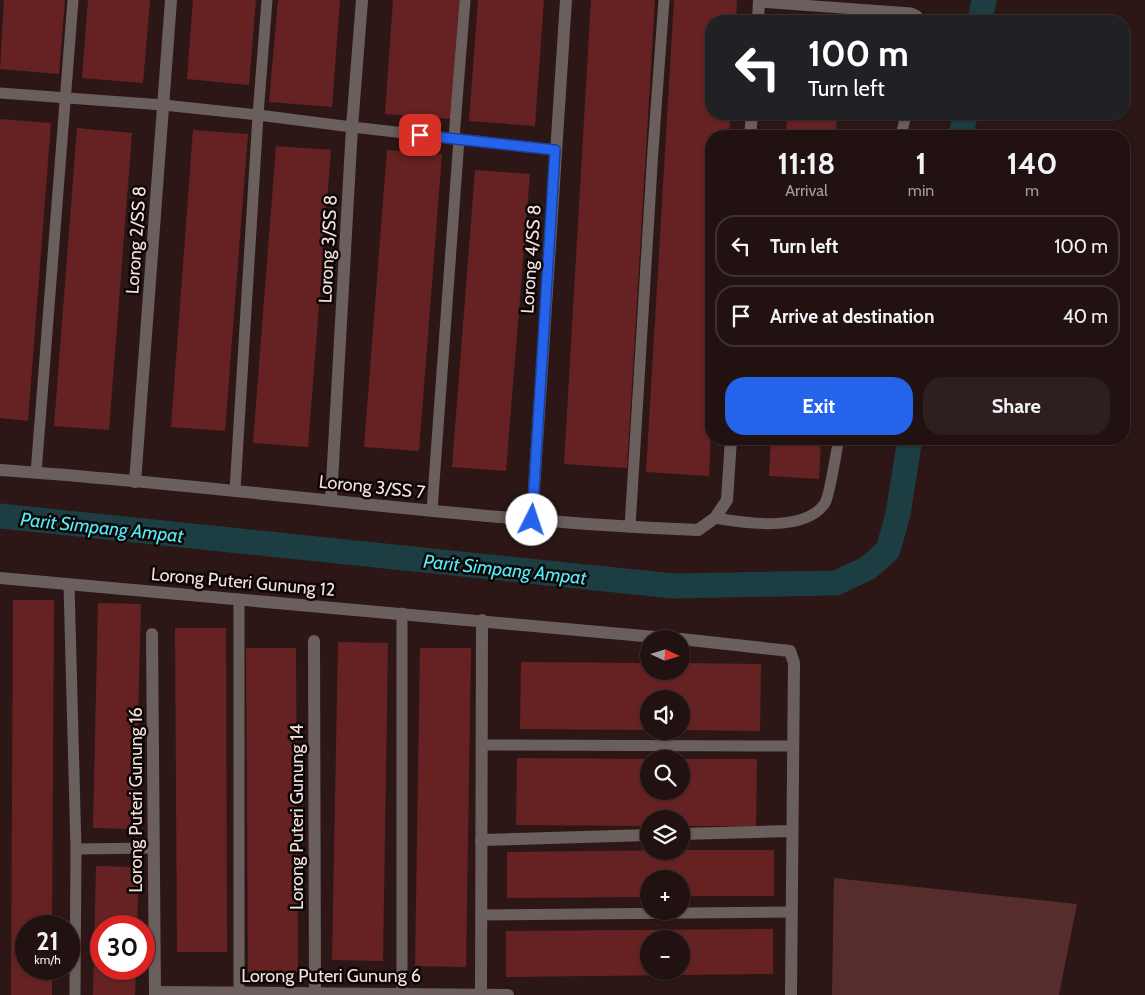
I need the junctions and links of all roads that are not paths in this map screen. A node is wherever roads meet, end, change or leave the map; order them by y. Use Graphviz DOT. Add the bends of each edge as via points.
graph roads {
  1 [pos="73,0"];
  2 [pos="171,0"];
  3 [pos="267,0"];
  4 [pos="362,0"];
  5 [pos="465,0"];
  6 [pos="566,0"];
  7 [pos="664,0"];
  8 [pos="759,1"];
  9 [pos="758,15"];
  10 [pos="915,15"];
  11 [pos="0,93"];
  12 [pos="66,97"];
  13 [pos="163,105"];
  14 [pos="258,115"];
  15 [pos="352,127"];
  16 [pos="456,139"];
  17 [pos="555,150"];
  18 [pos="731,445"];
  19 [pos="838,445"];
  20 [pos="0,470"];
  21 [pos="36,473"];
  22 [pos="135,482"];
  23 [pos="235,490"];
  24 [pos="331,500"];
  25 [pos="432,510"];
  26 [pos="715,518"];
  27 [pos="532,520"];
  28 [pos="630,527"];
  29 [pos="0,578"];
  30 [pos="69,584"];
  31 [pos="239,599"];
  32 [pos="402,613"];
  33 [pos="482,620"];
  34 [pos="152,634"];
  35 [pos="640,635"];
  36 [pos="314,640"];
  37 [pos="690,640"];
  38 [pos="482,744"];
  39 [pos="793,746"];
  40 [pos="792,830"];
  41 [pos="690,834"];
  42 [pos="640,835"];
  43 [pos="481,840"];
  44 [pos="154,848"];
  45 [pos="76,849"];
  46 [pos="792,912"];
  47 [pos="481,915"];
  48 [pos="238,993"];
  49 [pos="154,994"];
  50 [pos="315,994"];
  51 [pos="402,994"];
  52 [pos="75,995"];
  53 [pos="481,995"];
  54 [pos="508,995"];
  55 [pos="791,995"];
  1 -- 12 [label="lane"];
  2 -- 13 [label="street, Lorong 2/SS 8"];
  3 -- 14 [label="lane"];
  4 -- 15 [label="street, Lorong 3/SS 8"];
  5 -- 16 [label="lane"];
  6 -- 17 [label="street, Lorong 4/SS 8"];
  7 -- 28 [label="lane"];
  8 -- 9 [label="street"];
  8 -- 10 [label="lane"];
  11 -- 12 [label="lane"];
  12 -- 13 [label="lane"];
  12 -- 21 [label="lane"];
  13 -- 14 [label="lane"];
  13 -- 22 [label="street, Lorong 2/SS 8"];
  14 -- 15 [label="lane"];
  14 -- 23 [label="lane"];
  15 -- 16 [label="lane"];
  15 -- 24 [label="street, Lorong 3/SS 8"];
  16 -- 17 [label="lane"];
  16 -- 25 [label="lane"];
  17 -- 27 [label="street, Lorong 4/SS 8"];
  18 -- 26 [label="street, Lorong 3/SS 7" via="727,500"];
  19 -- 26 [label="lane" via="826,502 818,511 780,524 751,524"];
  20 -- 21 [label="street, Lorong 3/SS 7"];
  21 -- 22 [label="street, Lorong 3/SS 7"];
  22 -- 23 [label="street, Lorong 3/SS 7"];
  23 -- 24 [label="street, Lorong 3/SS 7"];
  24 -- 25 [label="street, Lorong 3/SS 7"];
  25 -- 27 [label="street, Lorong 3/SS 7"];
  26 -- 28 [label="street, Lorong 3/SS 7" via="698,530"];
  27 -- 28 [label="street, Lorong 3/SS 7"];
  29 -- 30 [label="street, Lorong Puteri Gunung 12"];
  30 -- 31 [label="street, Lorong Puteri Gunung 12"];
  30 -- 45 [label="lane"];
  31 -- 32 [label="street, Lorong Puteri Gunung 12"];
  31 -- 48 [label="lane"];
  32 -- 33 [label="street, Lorong Puteri Gunung 12"];
  32 -- 51 [label="lane"];
  33 -- 35 [label="street, Lorong Puteri Gunung 12"];
  33 -- 38 [label="street"];
  34 -- 44 [label="street, Lorong Puteri Gunung 16"];
  36 -- 50 [label="street, Lorong Puteri Gunung 14"];
  37 -- 39 [label="street" via="790,651 794,662"];
  38 -- 39 [label="lane"];
  38 -- 43 [label="street"];
  39 -- 40 [label="street"];
  40 -- 41 [label="street"];
  40 -- 46 [label="street"];
  42 -- 43 [label="street"];
  43 -- 47 [label="street"];
  44 -- 45 [label="lane"];
  44 -- 49 [label="street, Lorong Puteri Gunung 16"];
  45 -- 52 [label="lane"];
  46 -- 47 [label="lane"];
  46 -- 55 [label="street"];
  47 -- 53 [label="street"];
  48 -- 49 [label="street, Lorong Puteri Gunung 6"];
  48 -- 50 [label="street, Lorong Puteri Gunung 6"];
  50 -- 51 [label="street, Lorong Puteri Gunung 6"];
  51 -- 53 [label="street, Lorong Puteri Gunung 6"];
  53 -- 54 [label="street, Lorong Puteri Gunung 6"];
}
